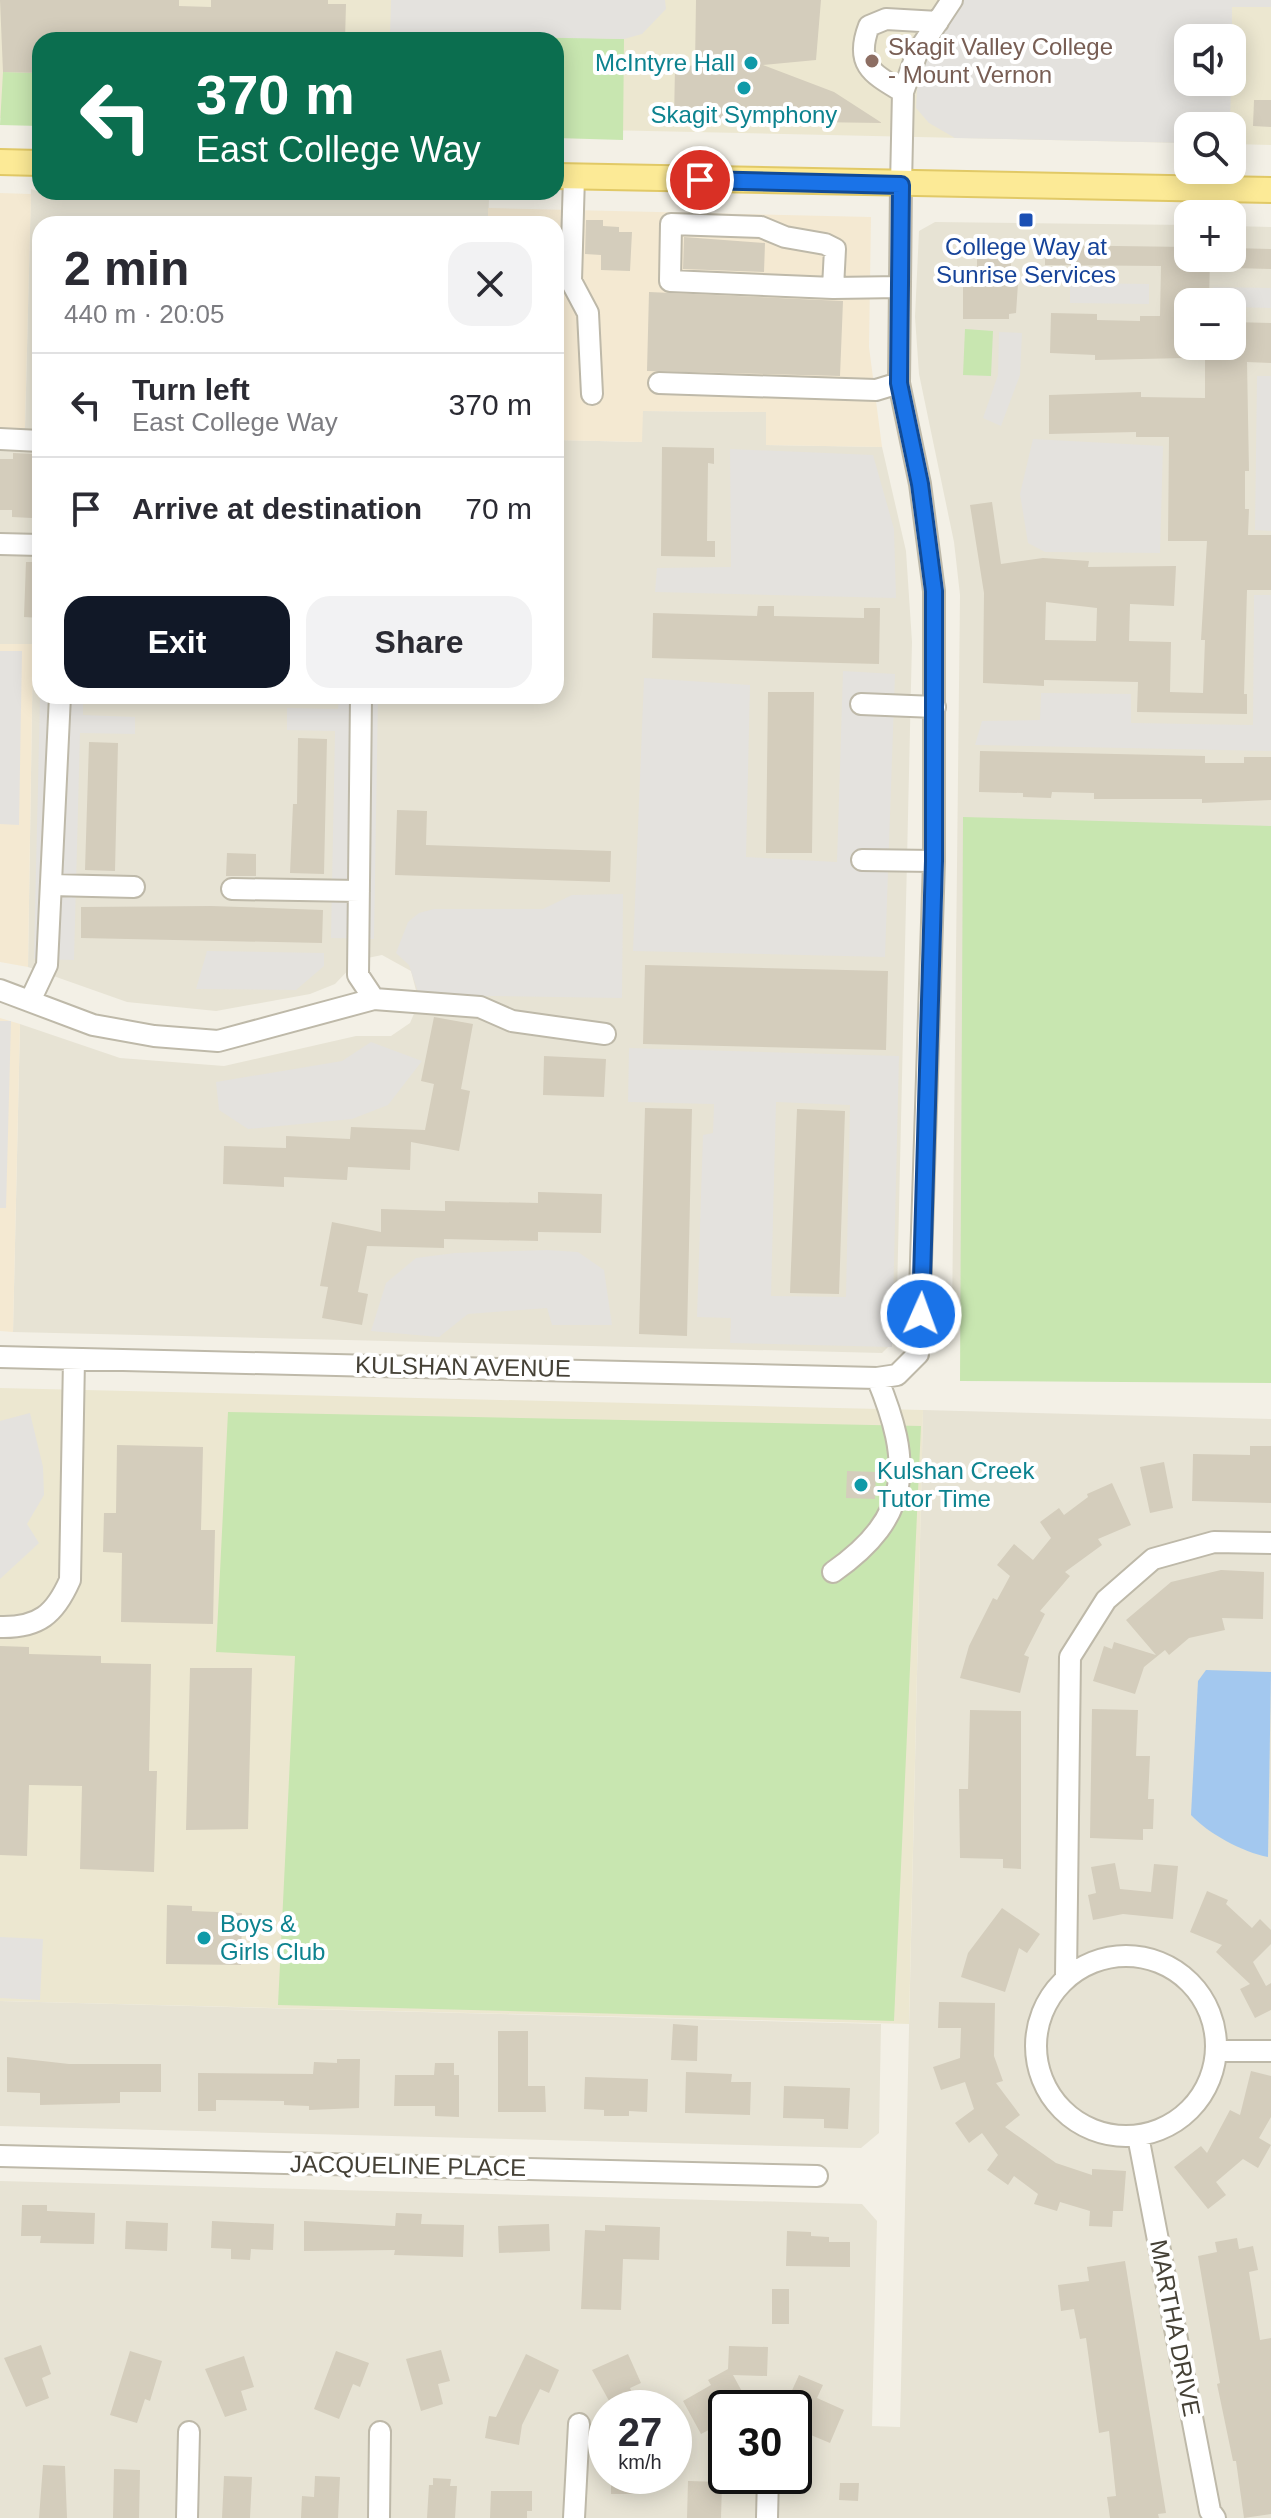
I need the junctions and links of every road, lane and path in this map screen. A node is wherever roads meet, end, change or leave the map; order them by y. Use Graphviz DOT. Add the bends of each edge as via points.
graph roads {
  1 [pos="952,0"];
  2 [pos="938,22"];
  3 [pos="903,92"];
  4 [pos="0,162"];
  5 [pos="32,163"];
  6 [pos="565,176"];
  7 [pos="901,185"];
  8 [pos="1271,190"];
  9 [pos="900,287"];
  10 [pos="833,288"];
  11 [pos="659,383"];
  12 [pos="899,383"];
  13 [pos="592,394"];
  14 [pos="0,439"];
  15 [pos="32,441"];
  16 [pos="0,544"];
  17 [pos="32,545"];
  18 [pos="60,704"];
  19 [pos="361,704"];
  20 [pos="861,704"];
  21 [pos="935,707"];
  22 [pos="862,860"];
  23 [pos="934,861"];
  24 [pos="51,885"];
  25 [pos="134,887"];
  26 [pos="232,889"];
  27 [pos="359,891"];
  28 [pos="0,990"];
  29 [pos="374,999"];
  30 [pos="30,1001"];
  31 [pos="605,1034"];
  32 [pos="0,1357"];
  33 [pos="74,1359"];
  34 [pos="877,1378"];
  35 [pos="1271,1543"];
  36 [pos="833,1572"];
  37 [pos="0,1627"];
  38 [pos="1066,1976"];
  39 [pos="1218,2051"];
  40 [pos="1271,2051"];
  41 [pos="1138,2136"];
  42 [pos="0,2156"];
  43 [pos="817,2176"];
  44 [pos="579,2424"];
  45 [pos="189,2432"];
  46 [pos="380,2432"];
  47 [pos="768,2494"];
  48 [pos="187,2518"];
  49 [pos="379,2518"];
  50 [pos="574,2518"];
  51 [pos="767,2518"];
  52 [pos="1215,2518"];
  1 -- 2 [label="street"];
  2 -- 3 [label="street" via="917,53"];
  2 -- 3 [label="street" via="886,19 869,26 867,67"];
  3 -- 7 [label="street"];
  4 -- 5 [label="main road"];
  6 -- 7 [label="main road"];
  6 -- 13 [label="street" via="571,281 588,313"];
  7 -- 8 [label="main road"];
  7 -- 9 [label="street"];
  9 -- 10 [label="street"];
  9 -- 12 [label="street"];
  10 -- 10 [label="street" via="835,249 825,244 761,227 671,224 670,281"];
  11 -- 12 [label="street" via="876,390"];
  12 -- 21 [label="street" via="933,568"];
  14 -- 15 [label="street"];
  16 -- 17 [label="street"];
  18 -- 24 [label="street"];
  19 -- 27 [label="street"];
  20 -- 21 [label="street"];
  21 -- 23 [label="street"];
  22 -- 23 [label="street"];
  23 -- 34 [label="street, KULSHAN AVENUE" via="918,1354 897,1375"];
  24 -- 25 [label="street"];
  24 -- 30 [label="street" via="47,965"];
  26 -- 27 [label="street"];
  27 -- 29 [label="street" via="358,975"];
  28 -- 30 [label="street"];
  29 -- 30 [label="street" via="218,1041 93,1025"];
  29 -- 31 [label="street" via="480,1007 512,1021"];
  32 -- 33 [label="street, KULSHAN AVENUE"];
  33 -- 34 [label="street, KULSHAN AVENUE"];
  33 -- 37 [label="street" via="70,1580 59,1606 37,1621"];
  34 -- 36 [label="street" via="891,1411 901,1490 876,1537"];
  35 -- 38 [label="street" via="1214,1542 1153,1559 1106,1600 1070,1657"];
  38 -- 39 [label="street" via="1097,1959 1133,1955 1167,1964 1195,1985 1213,2016"];
  38 -- 41 [label="street" via="1043,2007 1034,2045 1042,2083 1065,2115 1099,2133"];
  39 -- 40 [label="street"];
  39 -- 41 [label="street" via="1206,2091 1177,2122"];
  41 -- 52 [label="street, MARTHA DRIVE"];
  42 -- 43 [label="street, JACQUELINE PLACE"];
  44 -- 50 [label="street"];
  45 -- 48 [label="street"];
  46 -- 49 [label="street"];
  47 -- 51 [label="street"];
}
